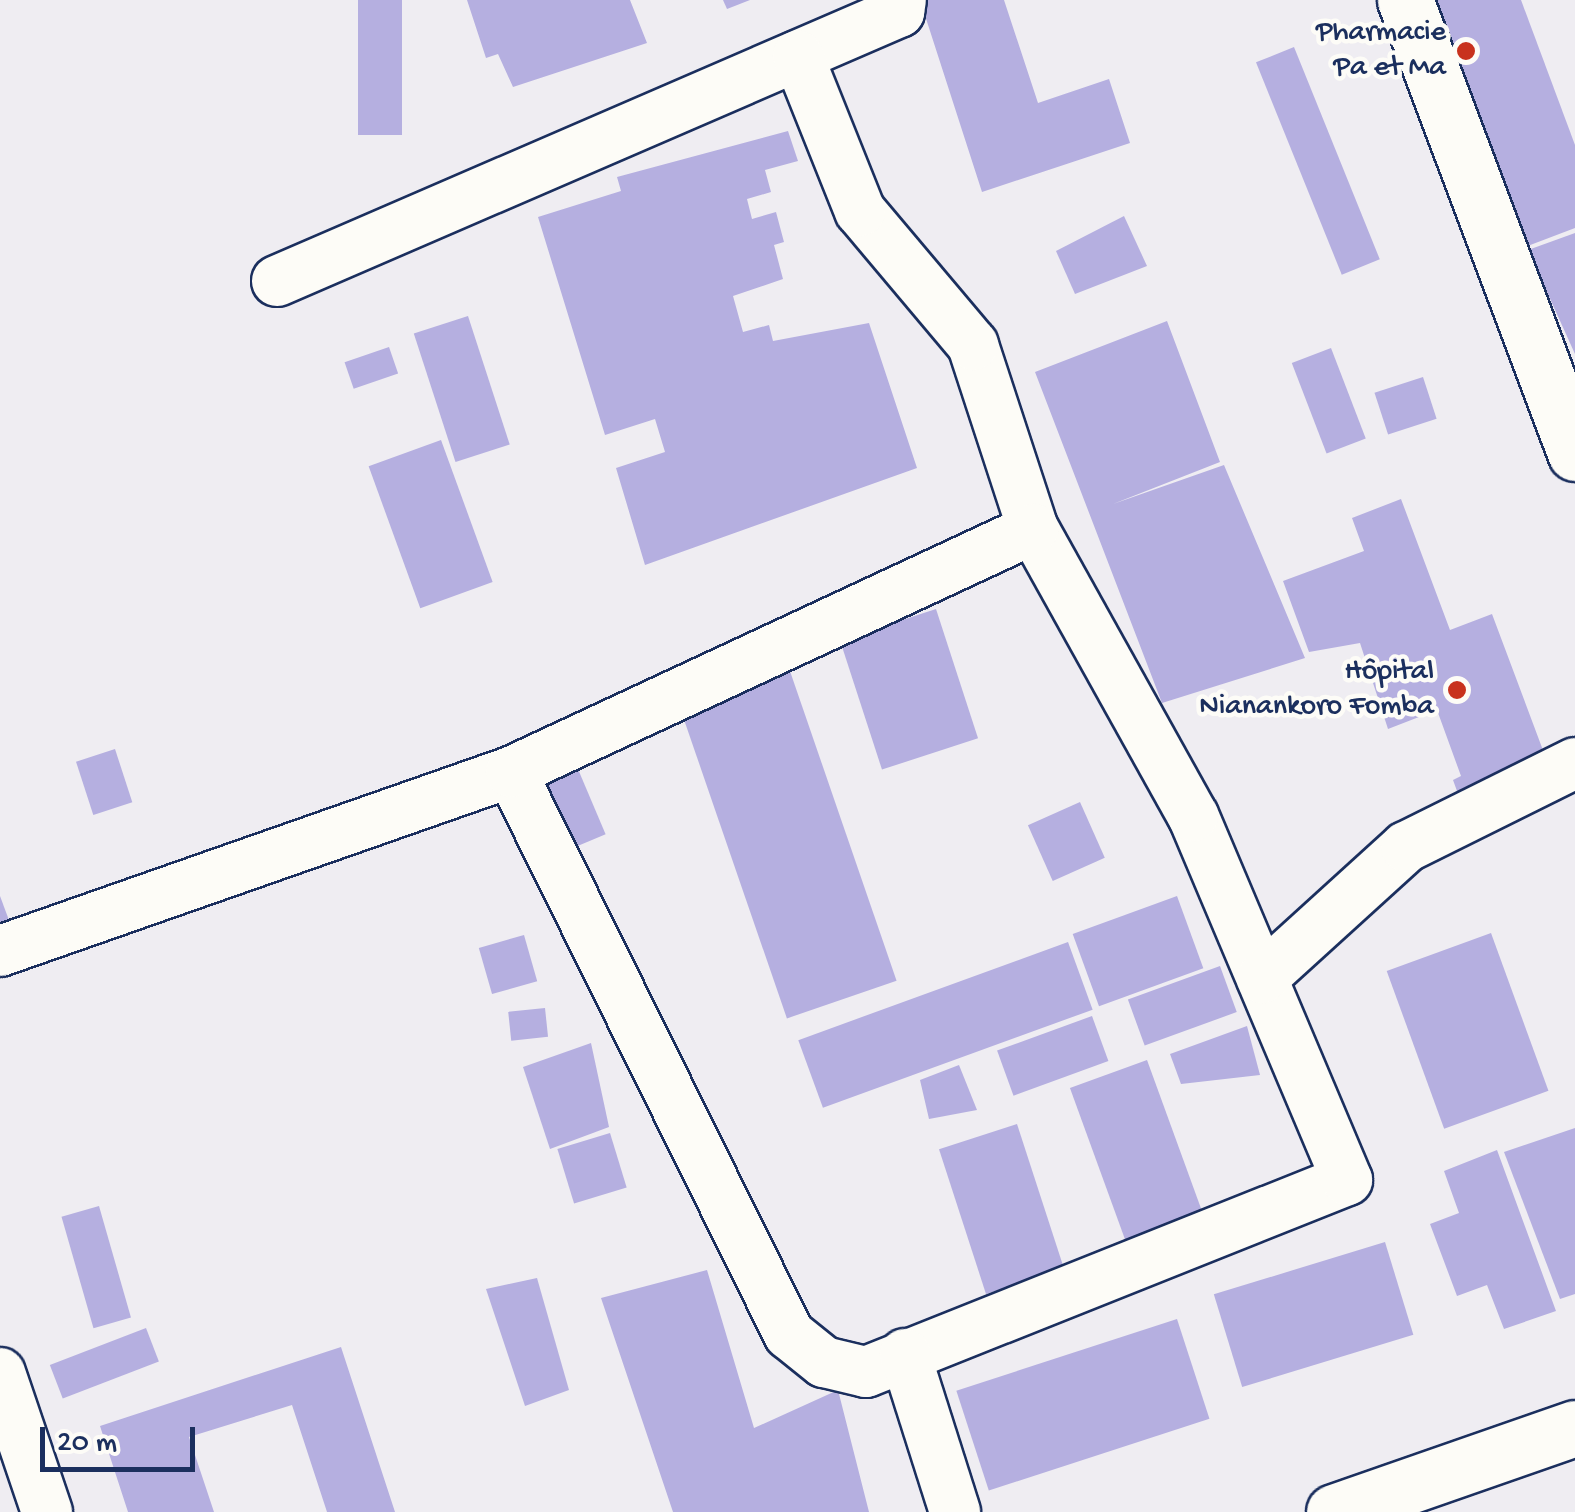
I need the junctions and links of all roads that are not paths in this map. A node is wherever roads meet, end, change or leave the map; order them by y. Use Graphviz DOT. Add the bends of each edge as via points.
graph roads {
  1 [pos="902,0"];
  2 [pos="1405,0"];
  3 [pos="798,56"];
  4 [pos="277,281"];
  5 [pos="1575,453"];
  6 [pos="1033,530"];
  7 [pos="1575,763"];
  8 [pos="512,772"];
  9 [pos="0,951"];
  10 [pos="1262,978"];
  11 [pos="905,1354"];
  12 [pos="0,1372"];
  13 [pos="1575,1428"];
  14 [pos="48,1512"];
  15 [pos="955,1512"];
  16 [pos="1334,1512"];
  1 -- 3 [label="street" via="899,12"];
  2 -- 5 [label="main road"];
  3 -- 4 [label="street"];
  3 -- 6 [label="street" via="860,211 973,345"];
  6 -- 8 [label="street"];
  6 -- 10 [label="street" via="1193,816"];
  7 -- 10 [label="street" via="1406,847"];
  8 -- 9 [label="street"];
  8 -- 11 [label="street" via="789,1334 824,1362 866,1372"];
  10 -- 11 [label="street" via="1347,1180"];
  11 -- 15 [label="street"];
  12 -- 14 [label="street"];
  13 -- 16 [label="main road"];
}
